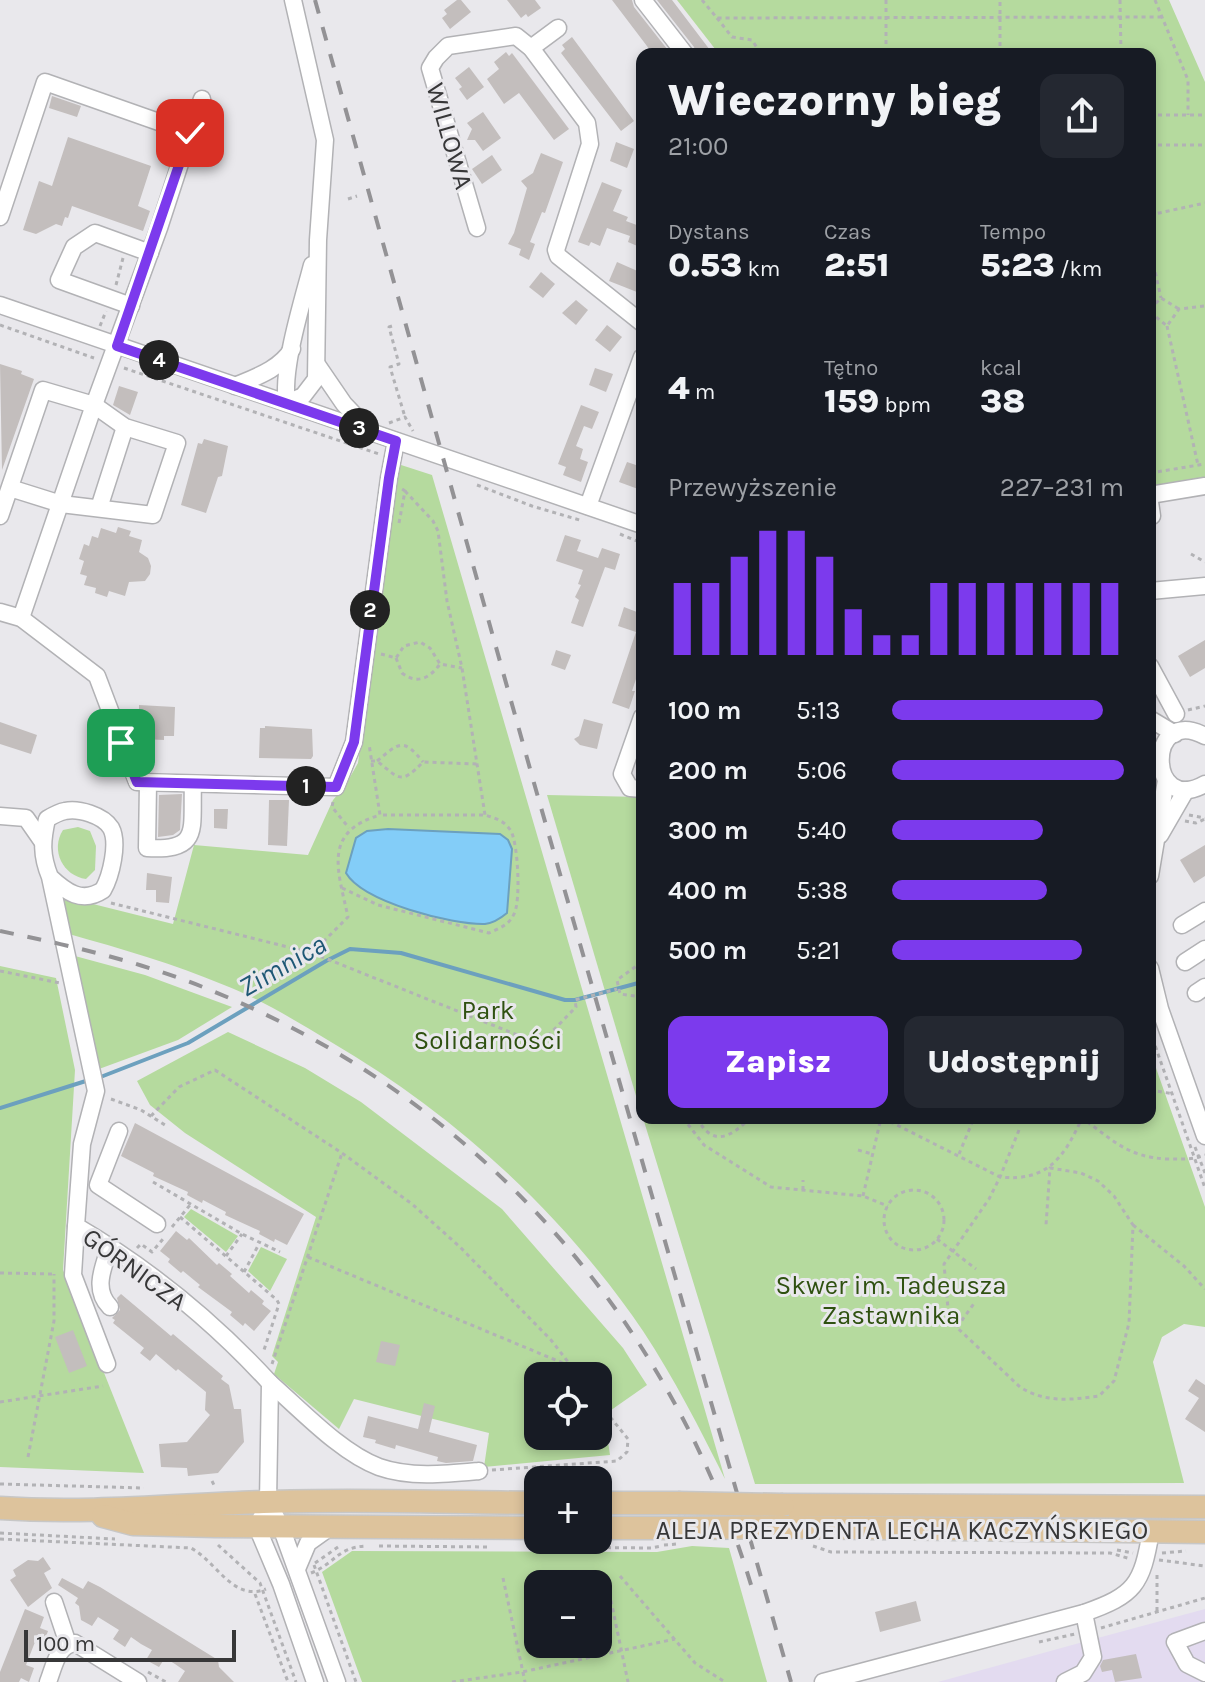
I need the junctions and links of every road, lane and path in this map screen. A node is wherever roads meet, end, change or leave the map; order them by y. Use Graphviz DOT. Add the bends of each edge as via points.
graph roads {
  1 [pos="293,0"];
  2 [pos="643,0"];
  3 [pos="702,0"];
  4 [pos="886,0"];
  5 [pos="1000,0"];
  6 [pos="1120,0"];
  7 [pos="1155,0"];
  8 [pos="1000,16"];
  9 [pos="886,17"];
  10 [pos="1163,17"];
  11 [pos="717,18"];
  12 [pos="1121,18"];
  13 [pos="558,28"];
  14 [pos="531,48"];
  15 [pos="680,48"];
  16 [pos="757,48"];
  17 [pos="886,48"];
  18 [pos="1000,48"];
  19 [pos="1121,48"];
  20 [pos="202,99"];
  21 [pos="1156,115"];
  22 [pos="1188,115"];
  23 [pos="1205,115"];
  24 [pos="190,133"];
  25 [pos="1156,145"];
  26 [pos="1205,145"];
  27 [pos="357,196"];
  28 [pos="348,199"];
  29 [pos="1205,203"];
  30 [pos="1156,214"];
  31 [pos="0,217"];
  32 [pos="477,228"];
  33 [pos="318,240"];
  34 [pos="150,253"];
  35 [pos="1156,276"];
  36 [pos="1161,298"];
  37 [pos="1156,304"];
  38 [pos="0,305"];
  39 [pos="131,306"];
  40 [pos="1205,306"];
  41 [pos="1179,309"];
  42 [pos="1156,316"];
  43 [pos="636,318"];
  44 [pos="0,325"];
  45 [pos="392,326"];
  46 [pos="1167,326"];
  47 [pos="117,346"];
  48 [pos="293,348"];
  49 [pos="109,363"];
  50 [pos="318,366"];
  51 [pos="235,386"];
  52 [pos="636,386"];
  53 [pos="287,403"];
  54 [pos="94,405"];
  55 [pos="405,417"];
  56 [pos="125,427"];
  57 [pos="371,432"];
  58 [pos="396,441"];
  59 [pos="393,458"];
  60 [pos="1205,464"];
  61 [pos="1198,465"];
  62 [pos="1156,472"];
  63 [pos="1205,486"];
  64 [pos="10,488"];
  65 [pos="405,491"];
  66 [pos="1156,494"];
  67 [pos="61,504"];
  68 [pos="588,506"];
  69 [pos="99,508"];
  70 [pos="0,516"];
  71 [pos="636,523"];
  72 [pos="1191,554"];
  73 [pos="1205,562"];
  74 [pos="1205,586"];
  75 [pos="1156,590"];
  76 [pos="0,612"];
  77 [pos="21,618"];
  78 [pos="378,653"];
  79 [pos="396,658"];
  80 [pos="440,664"];
  81 [pos="462,668"];
  82 [pos="1156,677"];
  83 [pos="1176,714"];
  84 [pos="1156,723"];
  85 [pos="1202,730"];
  86 [pos="636,734"];
  87 [pos="1175,734"];
  88 [pos="1156,741"];
  89 [pos="371,761"];
  90 [pos="377,761"];
  91 [pos="423,762"];
  92 [pos="477,764"];
  93 [pos="1166,780"];
  94 [pos="148,783"];
  95 [pos="193,784"];
  96 [pos="336,787"];
  97 [pos="636,788"];
  98 [pos="1199,788"];
  99 [pos="380,815"];
  100 [pos="485,815"];
  101 [pos="0,816"];
  102 [pos="26,818"];
  103 [pos="47,819"];
  104 [pos="349,828"];
  105 [pos="1156,834"];
  106 [pos="42,841"];
  107 [pos="1156,845"];
  108 [pos="50,877"];
  109 [pos="342,888"];
  110 [pos="88,898"];
  111 [pos="1205,911"];
  112 [pos="1182,925"];
  113 [pos="1205,949"];
  114 [pos="1185,962"];
  115 [pos="636,966"];
  116 [pos="0,971"];
  117 [pos="71,982"];
  118 [pos="617,989"];
  119 [pos="1156,993"];
  120 [pos="636,996"];
  121 [pos="1156,1047"];
  122 [pos="1156,1091"];
  123 [pos="1174,1094"];
  124 [pos="95,1095"];
  125 [pos="1201,1111"];
  126 [pos="151,1116"];
  127 [pos="687,1124"];
  128 [pos="700,1124"];
  129 [pos="744,1124"];
  130 [pos="880,1124"];
  131 [pos="895,1124"];
  132 [pos="972,1124"];
  133 [pos="1079,1124"];
  134 [pos="1090,1124"];
  135 [pos="165,1125"];
  136 [pos="702,1127"];
  137 [pos="1019,1130"];
  138 [pos="119,1131"];
  139 [pos="693,1133"];
  140 [pos="1205,1136"];
  141 [pos="82,1144"];
  142 [pos="858,1150"];
  143 [pos="342,1153"];
  144 [pos="872,1154"];
  145 [pos="959,1154"];
  146 [pos="1205,1155"];
  147 [pos="107,1158"];
  148 [pos="1194,1158"];
  149 [pos="1050,1168"];
  150 [pos="1000,1177"];
  151 [pos="803,1180"];
  152 [pos="153,1182"];
  153 [pos="1205,1188"];
  154 [pos="803,1190"];
  155 [pos="863,1196"];
  156 [pos="191,1205"];
  157 [pos="888,1206"];
  158 [pos="180,1217"];
  159 [pos="157,1224"];
  160 [pos="1046,1225"];
  161 [pos="1133,1225"];
  162 [pos="76,1226"];
  163 [pos="242,1234"];
  164 [pos="937,1239"];
  165 [pos="260,1242"];
  166 [pos="110,1246"];
  167 [pos="951,1250"];
  168 [pos="135,1251"];
  169 [pos="280,1252"];
  170 [pos="226,1256"];
  171 [pos="308,1257"];
  172 [pos="73,1268"];
  173 [pos="976,1269"];
  174 [pos="244,1272"];
  175 [pos="0,1273"];
  176 [pos="54,1274"];
  177 [pos="1205,1289"];
  178 [pos="975,1302"];
  179 [pos="110,1307"];
  180 [pos="957,1327"];
  181 [pos="263,1354"];
  182 [pos="559,1362"];
  183 [pos="568,1362"];
  184 [pos="107,1364"];
  185 [pos="268,1381"];
  186 [pos="103,1386"];
  187 [pos="39,1396"];
  188 [pos="0,1402"];
  189 [pos="612,1420"];
  190 [pos="28,1457"];
  191 [pos="479,1471"];
  192 [pos="0,1484"];
  193 [pos="214,1484"];
  194 [pos="202,1487"];
  195 [pos="157,1489"];
  196 [pos="268,1502"];
  197 [pos="524,1503"];
  198 [pos="612,1503"];
  199 [pos="1205,1507"];
  200 [pos="0,1508"];
  201 [pos="86,1512"];
  202 [pos="257,1527"];
  203 [pos="281,1527"];
  204 [pos="338,1527"];
  205 [pos="612,1528"];
  206 [pos="1151,1531"];
  207 [pos="0,1536"];
  208 [pos="524,1537"];
  209 [pos="1200,1542"];
  210 [pos="188,1543"];
  211 [pos="215,1543"];
  212 [pos="612,1545"];
  213 [pos="664,1545"];
  214 [pos="494,1547"];
  215 [pos="823,1548"];
  216 [pos="1152,1560"];
  217 [pos="1205,1566"];
  218 [pos="306,1569"];
  219 [pos="316,1571"];
  220 [pos="620,1576"];
  221 [pos="503,1578"];
  222 [pos="276,1586"];
  223 [pos="263,1591"];
  224 [pos="255,1594"];
  225 [pos="54,1602"];
  226 [pos="612,1604"];
  227 [pos="1157,1611"];
  228 [pos="1084,1613"];
  229 [pos="1205,1631"];
  230 [pos="675,1639"];
  231 [pos="68,1644"];
  232 [pos="622,1650"];
  233 [pos="522,1672"];
  234 [pos="1205,1673"];
  235 [pos="48,1682"];
  236 [pos="138,1682"];
  237 [pos="288,1682"];
  238 [pos="296,1682"];
  239 [pos="315,1682"];
  240 [pos="337,1682"];
  241 [pos="356,1682"];
  242 [pos="452,1682"];
  243 [pos="525,1682"];
  244 [pos="628,1682"];
  245 [pos="725,1682"];
  246 [pos="823,1682"];
  247 [pos="1065,1682"];
  1 -- 33 [label="street" via="325,140"];
  2 -- 15 [label="street"];
  3 -- 11 [label="path"];
  4 -- 9 [label="path"];
  5 -- 8 [label="path"];
  6 -- 12 [label="path"];
  7 -- 10 [label="path"];
  8 -- 9 [label="path"];
  8 -- 12 [label="path"];
  8 -- 18 [label="path"];
  9 -- 11 [label="path"];
  9 -- 17 [label="path"];
  10 -- 12 [label="path"];
  10 -- 22 [label="path" via="1188,80"];
  11 -- 16 [label="path" via="732,37 752,40"];
  12 -- 19 [label="path"];
  13 -- 14 [label="street"];
  14 -- 32 [label="street, WILLOWA" via="516,36 448,46 430,68"];
  14 -- 43 [label="street" via="587,123 590,144 558,256"];
  20 -- 24 [label="street"];
  21 -- 22 [label="path"];
  22 -- 23 [label="path"];
  24 -- 31 [label="street" via="45,82"];
  24 -- 34 [label="street"];
  25 -- 26 [label="path"];
  27 -- 28 [label="path"];
  29 -- 30 [label="path"];
  33 -- 48 [label="street"];
  33 -- 50 [label="street"];
  34 -- 39 [label="street"];
  34 -- 39 [label="street" via="95,233 74,247 59,280"];
  35 -- 36 [label="path"];
  36 -- 37 [label="path"];
  36 -- 41 [label="path"];
  38 -- 47 [label="street"];
  39 -- 47 [label="street"];
  40 -- 41 [label="path"];
  41 -- 46 [label="path"];
  42 -- 46 [label="path"];
  44 -- 49 [label="path"];
  45 -- 55 [label="path" via="399,364 390,367"];
  46 -- 61 [label="path"];
  47 -- 49 [label="street"];
  47 -- 51 [label="street"];
  48 -- 51 [label="street" via="283,362"];
  48 -- 53 [label="street"];
  49 -- 54 [label="street"];
  49 -- 59 [label="path"];
  50 -- 53 [label="street" via="308,392"];
  50 -- 57 [label="street"];
  51 -- 53 [label="street"];
  52 -- 68 [label="street"];
  53 -- 57 [label="street"];
  54 -- 56 [label="street"];
  54 -- 64 [label="street" via="43,390"];
  54 -- 67 [label="street"];
  56 -- 69 [label="street"];
  56 -- 69 [label="street" via="177,443 153,515"];
  57 -- 58 [label="street"];
  58 -- 59 [label="street"];
  58 -- 68 [label="street"];
  59 -- 96 [label="street" via="354,742"];
  60 -- 61 [label="path"];
  61 -- 62 [label="path"];
  63 -- 66 [label="street"];
  64 -- 67 [label="street"];
  64 -- 70 [label="street"];
  65 -- 81 [label="path" via="438,531"];
  67 -- 69 [label="street"];
  67 -- 77 [label="street"];
  68 -- 71 [label="street"];
  72 -- 73 [label="path"];
  74 -- 75 [label="street"];
  76 -- 77 [label="street"];
  77 -- 94 [label="street" via="97,676 137,782"];
  78 -- 79 [label="path"];
  79 -- 80 [label="path" via="402,673 414,679 427,677"];
  79 -- 80 [label="path" via="404,646 420,642"];
  80 -- 81 [label="path"];
  81 -- 92 [label="path"];
  82 -- 83 [label="street"];
  84 -- 87 [label="street"];
  85 -- 87 [label="street"];
  86 -- 97 [label="street" via="622,774"];
  87 -- 88 [label="street"];
  88 -- 93 [label="street"];
  89 -- 90 [label="path"];
  90 -- 91 [label="path" via="398,778"];
  90 -- 91 [label="path" via="403,744"];
  91 -- 92 [label="path"];
  92 -- 100 [label="path"];
  93 -- 98 [label="street" via="1175,787"];
  93 -- 105 [label="street"];
  94 -- 95 [label="street"];
  94 -- 95 [label="street" via="147,848 169,849 189,838"];
  95 -- 96 [label="street"];
  96 -- 104 [label="path" via="332,807"];
  98 -- 107 [label="street"];
  99 -- 100 [label="path"];
  100 -- 109 [label="path" via="511,830 516,845 516,912 506,925 489,933 422,918"];
  101 -- 102 [label="street"];
  102 -- 103 [label="street"];
  102 -- 106 [label="street"];
  103 -- 106 [label="street"];
  103 -- 110 [label="street" via="78,810 111,829 108,881"];
  106 -- 108 [label="street"];
  108 -- 110 [label="street" via="72,894"];
  108 -- 117 [label="street"];
  110 -- 118 [label="path" via="318,955 540,1044 576,1007 575,1000"];
  111 -- 112 [label="street"];
  113 -- 114 [label="street"];
  115 -- 118 [label="path" via="617,980"];
  116 -- 117 [label="path" via="55,984"];
  117 -- 124 [label="street"];
  118 -- 120 [label="path"];
  119 -- 125 [label="street"];
  121 -- 123 [label="path"];
  122 -- 123 [label="path"];
  123 -- 148 [label="path"];
  124 -- 126 [label="path"];
  124 -- 141 [label="street, GÓRNICZA"];
  125 -- 140 [label="street"];
  126 -- 135 [label="path"];
  126 -- 143 [label="path" via="179,1087 215,1070"];
  127 -- 139 [label="path"];
  128 -- 136 [label="path"];
  129 -- 136 [label="path" via="722,1138"];
  130 -- 144 [label="path"];
  131 -- 145 [label="path"];
  132 -- 145 [label="path"];
  133 -- 149 [label="path"];
  134 -- 148 [label="path" via="1144,1158"];
  136 -- 139 [label="path"];
  137 -- 150 [label="path"];
  138 -- 147 [label="street"];
  139 -- 154 [label="path" via="771,1187"];
  141 -- 147 [label="street"];
  141 -- 162 [label="street, GÓRNICZA"];
  142 -- 144 [label="path"];
  143 -- 171 [label="path"];
  143 -- 183 [label="path" via="460,1247"];
  144 -- 155 [label="path"];
  145 -- 150 [label="path"];
  146 -- 148 [label="path"];
  147 -- 159 [label="street" via="98,1185"];
  148 -- 153 [label="path"];
  149 -- 150 [label="path" via="1018,1179"];
  149 -- 160 [label="path"];
  149 -- 161 [label="path" via="1098,1181"];
  150 -- 167 [label="path"];
  151 -- 154 [label="path"];
  152 -- 156 [label="path"];
  154 -- 155 [label="path"];
  155 -- 157 [label="path"];
  156 -- 158 [label="path"];
  156 -- 163 [label="path"];
  157 -- 164 [label="path" via="885,1230 897,1245 916,1250"];
  157 -- 164 [label="path" via="907,1191 930,1196 943,1216"];
  158 -- 168 [label="path" via="152,1252 141,1244"];
  158 -- 170 [label="path"];
  161 -- 177 [label="path"];
  161 -- 180 [label="path" via="1129,1323 1114,1381 1099,1396 1032,1395"];
  162 -- 166 [label="street, GÓRNICZA"];
  162 -- 172 [label="street"];
  163 -- 165 [label="path"];
  163 -- 170 [label="path"];
  164 -- 167 [label="path"];
  165 -- 169 [label="path"];
  165 -- 174 [label="path"];
  166 -- 179 [label="street" via="100,1286"];
  166 -- 185 [label="street, GÓRNICZA" via="236,1347"];
  167 -- 173 [label="path"];
  167 -- 180 [label="path" via="944,1264 949,1320"];
  170 -- 174 [label="path"];
  171 -- 182 [label="path"];
  171 -- 185 [label="path"];
  172 -- 176 [label="path"];
  172 -- 184 [label="street"];
  174 -- 181 [label="path" via="279,1304"];
  175 -- 176 [label="path"];
  176 -- 187 [label="path" via="54,1321"];
  178 -- 180 [label="path"];
  185 -- 191 [label="street, GÓRNICZA" via="353,1454 380,1468 442,1474"];
  185 -- 196 [label="street"];
  186 -- 187 [label="path"];
  187 -- 188 [label="path"];
  187 -- 190 [label="path"];
  189 -- 191 [label="path" via="628,1439 627,1452 617,1461"];
  192 -- 195 [label="path"];
  193 -- 194 [label="path"];
  196 -- 197 [label="main road"];
  196 -- 201 [label="main road"];
  196 -- 202 [label="street"];
  196 -- 203 [label="street"];
  198 -- 199 [label="main road, ALEJA PREZYDENTA LECHA KACZYŃSKIEGO, bridge"];
  200 -- 201 [label="main road"];
  201 -- 202 [label="main road" via="133,1524"];
  202 -- 203 [label="main road"];
  202 -- 239 [label="street"];
  203 -- 204 [label="main road"];
  203 -- 218 [label="street"];
  204 -- 208 [label="main road"];
  204 -- 218 [label="street" via="311,1540 302,1554"];
  205 -- 206 [label="main road, ALEJA PREZYDENTA LECHA KACZYŃSKIEGO, bridge"];
  206 -- 209 [label="main road, ALEJA PREZYDENTA LECHA KACZYŃSKIEGO"];
  206 -- 216 [label="street"];
  207 -- 210 [label="path"];
  207 -- 224 [label="path" via="191,1548 234,1586"];
  209 -- 216 [label="path"];
  211 -- 223 [label="path"];
  212 -- 213 [label="path"];
  214 -- 219 [label="path" via="352,1547"];
  215 -- 216 [label="path" via="1110,1553"];
  216 -- 217 [label="path"];
  216 -- 227 [label="path"];
  216 -- 228 [label="street" via="1130,1592"];
  218 -- 219 [label="path"];
  218 -- 219 [label="path"];
  218 -- 240 [label="street"];
  219 -- 241 [label="path"];
  220 -- 230 [label="path"];
  221 -- 233 [label="path"];
  222 -- 223 [label="path"];
  223 -- 224 [label="path"];
  223 -- 238 [label="path"];
  224 -- 237 [label="path"];
  225 -- 231 [label="street"];
  226 -- 232 [label="path"];
  228 -- 246 [label="street"];
  228 -- 247 [label="street" via="1093,1657 1083,1673"];
  229 -- 234 [label="street" via="1175,1642 1187,1664"];
  230 -- 232 [label="path"];
  230 -- 245 [label="path" via="695,1663"];
  231 -- 235 [label="street"];
  231 -- 236 [label="street" via="75,1643"];
  232 -- 233 [label="path"];
  232 -- 244 [label="path"];
  233 -- 242 [label="path"];
  233 -- 243 [label="path"];
}
